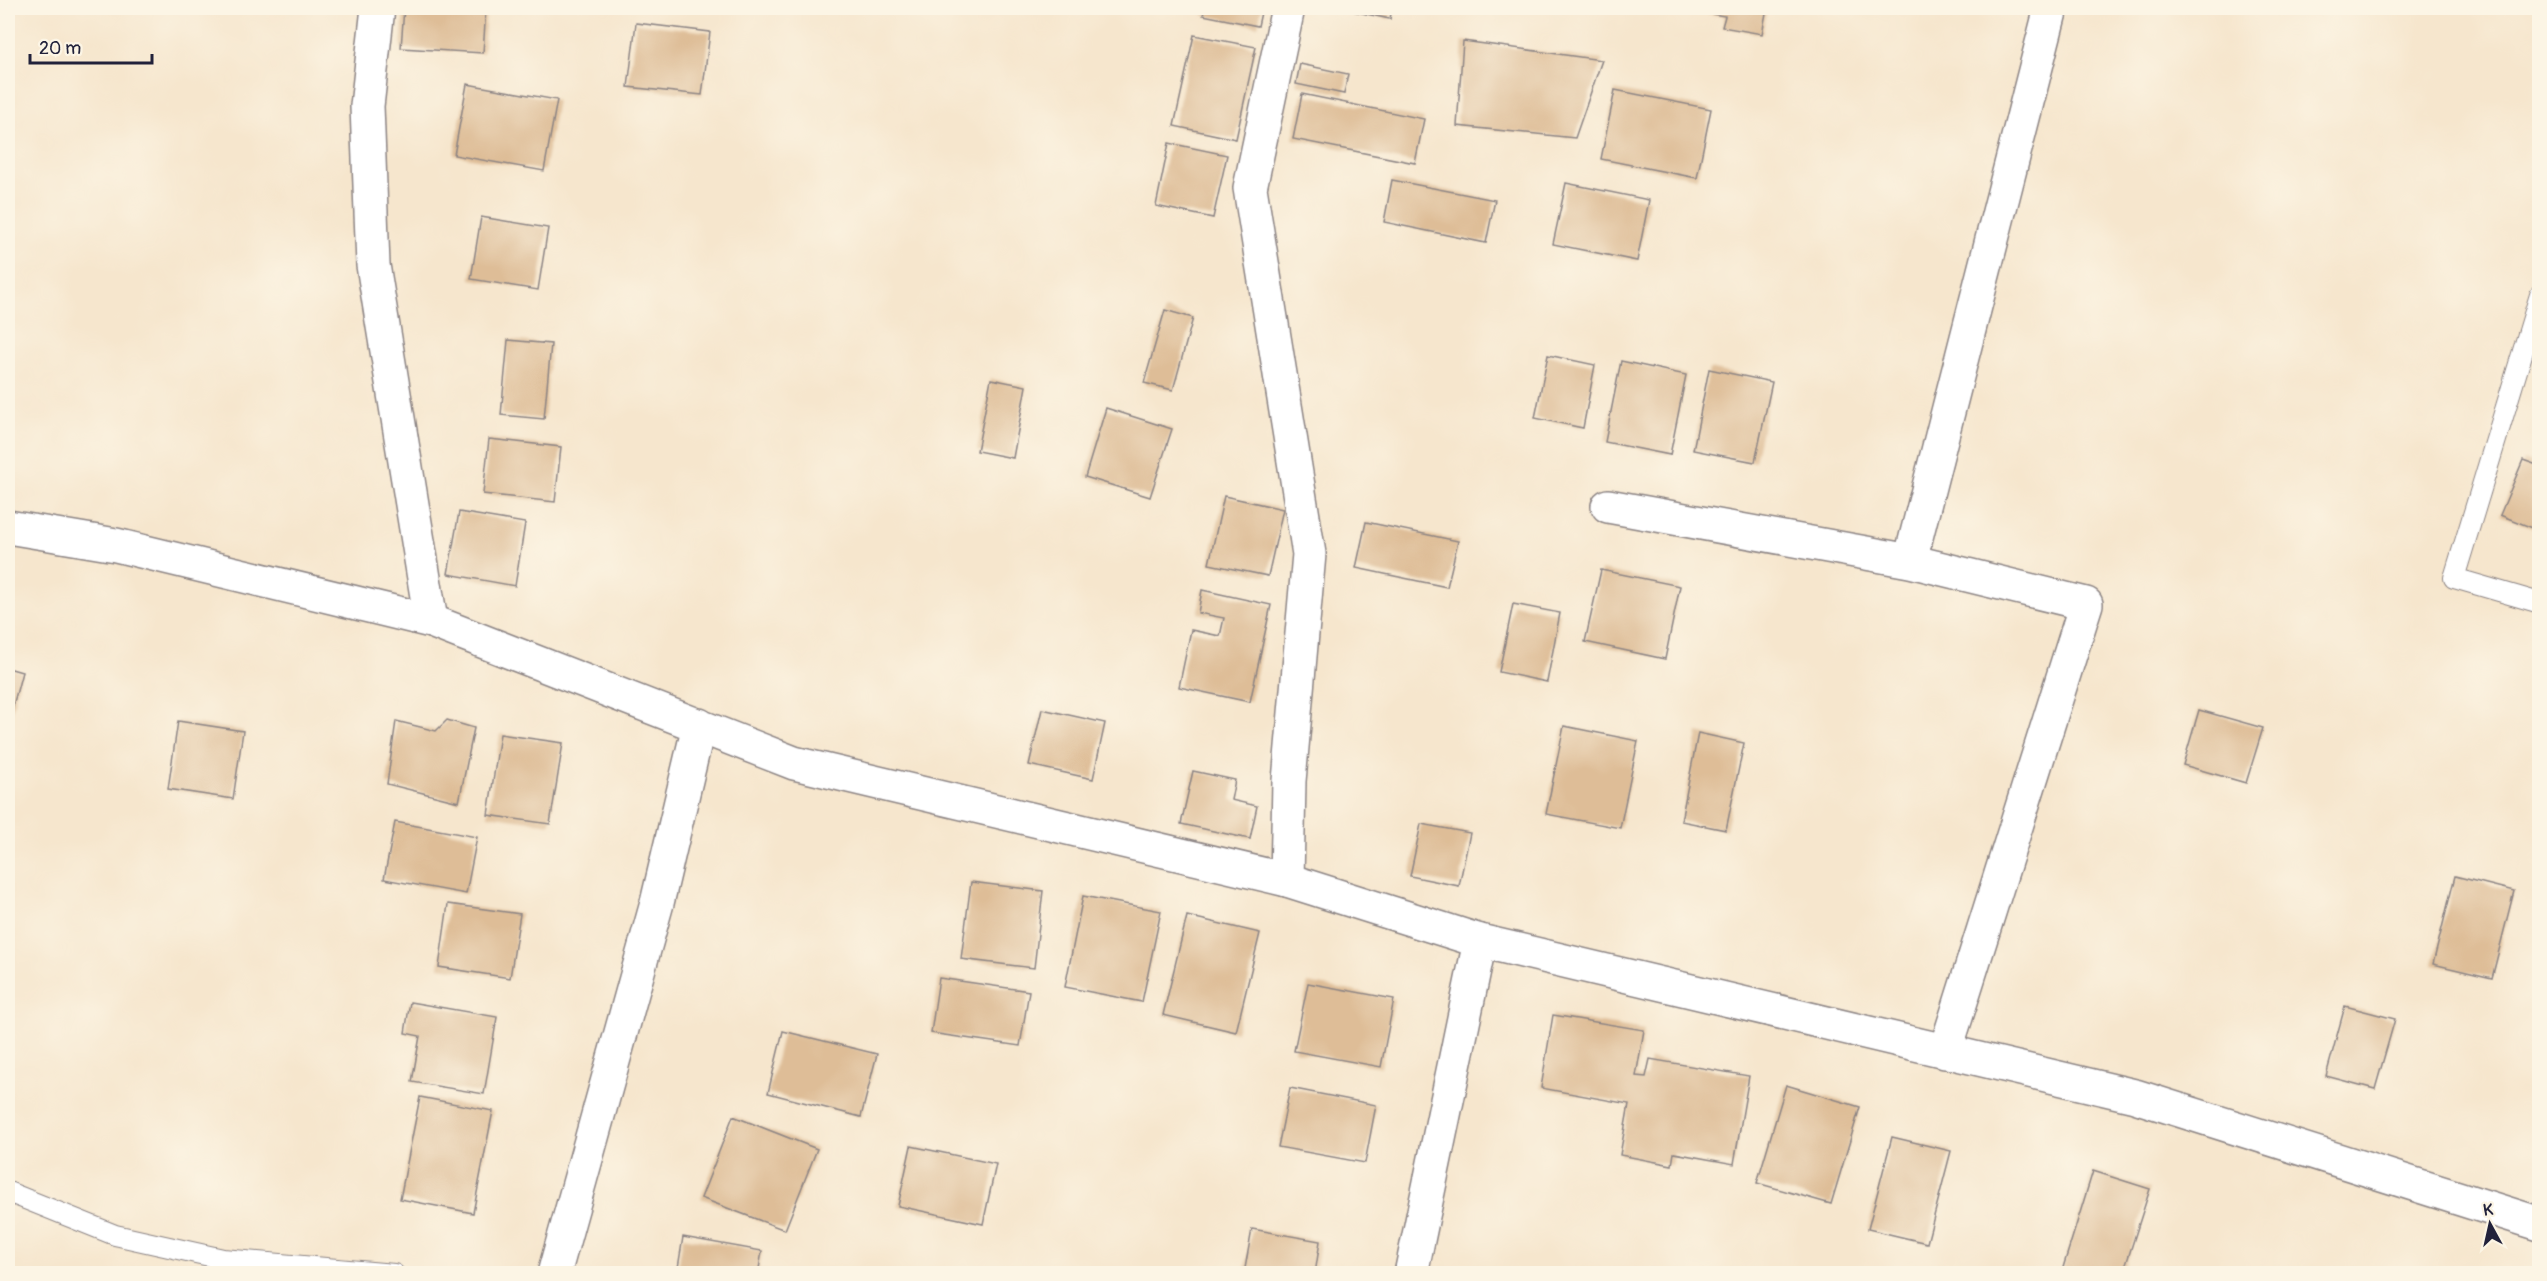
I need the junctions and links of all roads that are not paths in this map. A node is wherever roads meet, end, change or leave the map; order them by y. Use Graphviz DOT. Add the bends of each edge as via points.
graph roads {
  1 [pos="378,8"];
  2 [pos="1288,8"];
  3 [pos="2051,8"];
  4 [pos="2540,295"];
  5 [pos="1608,506"];
  6 [pos="8,527"];
  7 [pos="1910,561"];
  8 [pos="2540,603"];
  9 [pos="431,621"];
  10 [pos="699,725"];
  11 [pos="1287,880"];
  12 [pos="1480,941"];
  13 [pos="1946,1052"];
  14 [pos="8,1192"];
  15 [pos="2540,1224"];
  16 [pos="394,1274"];
  17 [pos="554,1274"];
  18 [pos="1411,1274"];
  1 -- 9 [label="street" via="367,106 373,265"];
  2 -- 11 [label="street" via="1250,188 1309,554 1289,781"];
  3 -- 7 [label="street"];
  4 -- 8 [label="lane" via="2454,578"];
  5 -- 7 [label="street"];
  6 -- 9 [label="street" via="116,545"];
  7 -- 13 [label="street" via="2086,604"];
  9 -- 10 [label="street"];
  10 -- 11 [label="street" via="794,763"];
  10 -- 17 [label="street" via="657,903"];
  11 -- 12 [label="street"];
  12 -- 13 [label="street"];
  12 -- 18 [label="street"];
  13 -- 15 [label="street" via="2135,1096"];
  14 -- 16 [label="lane" via="115,1235 213,1256"];
}
